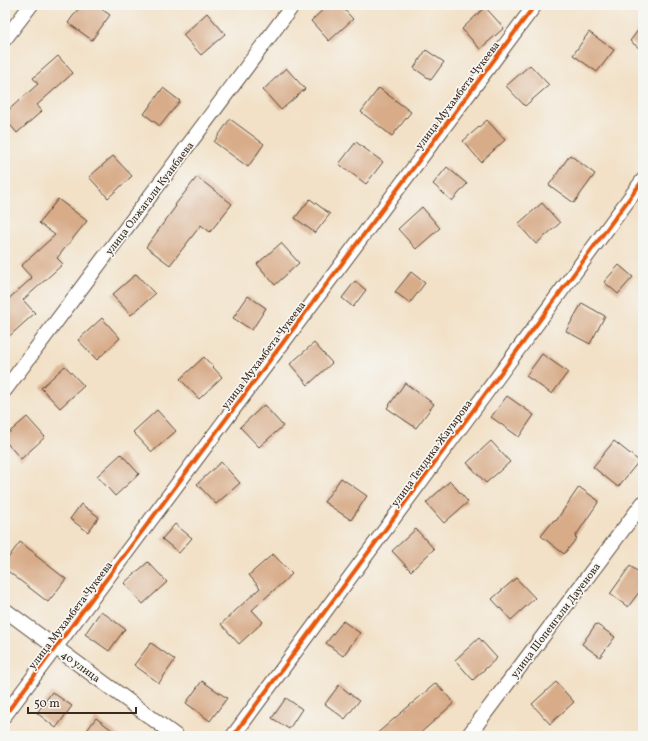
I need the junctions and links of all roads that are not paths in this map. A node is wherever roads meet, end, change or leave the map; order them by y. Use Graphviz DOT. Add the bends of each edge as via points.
graph roads {
  1 [pos="31,5"];
  2 [pos="293,5"];
  3 [pos="536,5"];
  4 [pos="5,39"];
  5 [pos="643,180"];
  6 [pos="5,390"];
  7 [pos="643,503"];
  8 [pos="5,610"];
  9 [pos="56,648"];
  10 [pos="5,715"];
  11 [pos="176,736"];
  12 [pos="233,736"];
  13 [pos="468,736"];
  1 -- 4 [label="street"];
  2 -- 6 [label="street, улица Олжагали Куанбаева"];
  3 -- 9 [label="street, улица Мухамбета Чукеева"];
  5 -- 12 [label="street, улица Тендика Жауырова"];
  7 -- 13 [label="street, улица Шопенгали Дауенова"];
  8 -- 9 [label="street, 40 улица"];
  9 -- 10 [label="street, улица Мухамбета Чукеева"];
  9 -- 11 [label="street, 40 улица"];
}
